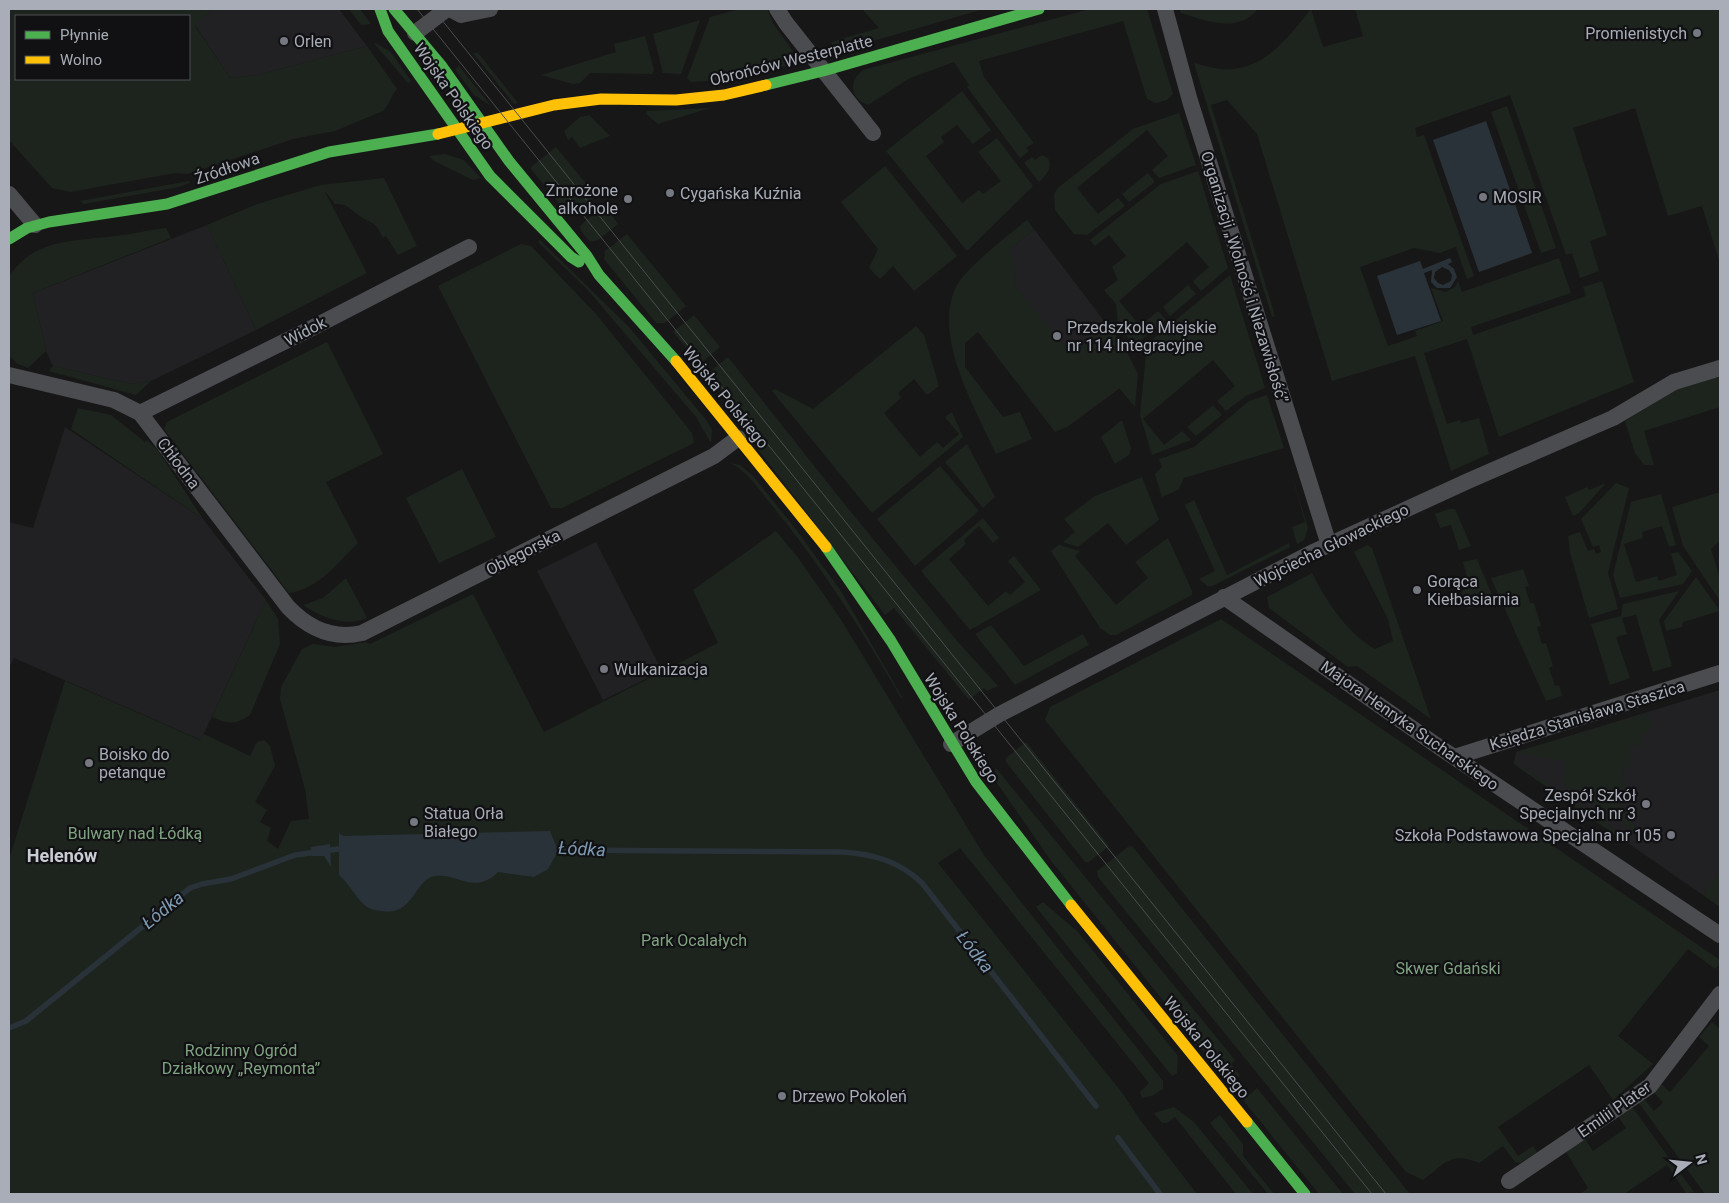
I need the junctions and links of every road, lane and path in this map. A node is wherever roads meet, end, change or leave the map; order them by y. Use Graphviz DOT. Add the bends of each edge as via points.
graph roads {
  1 [pos="380,9"];
  2 [pos="394,9"];
  3 [pos="448,9"];
  4 [pos="490,9"];
  5 [pos="777,9"];
  6 [pos="1039,9"];
  7 [pos="1165,9"];
  8 [pos="415,33"];
  9 [pos="823,71"];
  10 [pos="484,125"];
  11 [pos="458,131"];
  12 [pos="873,133"];
  13 [pos="9,194"];
  14 [pos="34,225"];
  15 [pos="9,238"];
  16 [pos="469,247"];
  17 [pos="599,275"];
  18 [pos="1720,368"];
  19 [pos="9,374"];
  20 [pos="140,413"];
  21 [pos="738,438"];
  22 [pos="1329,544"];
  23 [pos="1224,597"];
  24 [pos="302,622"];
  25 [pos="1720,673"];
  26 [pos="952,744"];
  27 [pos="1455,757"];
  28 [pos="1720,935"];
  29 [pos="1720,994"];
  30 [pos="1509,1181"];
  31 [pos="1304,1194"];
  1 -- 11 [label="main road, Wojska Polskiego" via="388,31"];
  2 -- 8 [label="main road, Wojska Polskiego"];
  3 -- 4 [label="street" via="461,15"];
  3 -- 8 [label="street"];
  5 -- 9 [label="street"];
  6 -- 9 [label="main road, Obrońców Westerplatte"];
  7 -- 22 [label="street, Organizacji „Wolność i Niezawisłość”" via="1190,101"];
  8 -- 10 [label="main road, Wojska Polskiego"];
  9 -- 10 [label="main road, Obrońców Westerplatte" via="724,95 676,100 568,102"];
  9 -- 12 [label="street"];
  10 -- 11 [label="main road, Obrońców Westerplatte"];
  10 -- 17 [label="main road, Wojska Polskiego" via="508,161"];
  11 -- 14 [label="main road, Źródłowa" via="329,152 153,208"];
  11 -- 17 [label="main road, Wojska Polskiego" via="498,184 571,257"];
  13 -- 14 [label="street"];
  14 -- 15 [label="main road, Źródłowa"];
  16 -- 20 [label="street, Widok"];
  17 -- 21 [label="main road, Wojska Polskiego" via="655,335"];
  18 -- 22 [label="street, Wojciecha Głowackiego" via="1674,382 1614,418"];
  19 -- 20 [label="street, Chłodna" via="114,400"];
  20 -- 24 [label="street, Chłodna"];
  21 -- 24 [label="street, Oblęgorska" via="714,456 362,633 341,636 316,630"];
  21 -- 26 [label="main road, Wojska Polskiego" via="814,530 857,590"];
  22 -- 23 [label="street, Wojciecha Głowackiego"];
  23 -- 26 [label="street, Wojciecha Głowackiego" via="1000,714"];
  23 -- 27 [label="street, Majora Henryka Sucharskiego"];
  25 -- 27 [label="street, Księdza Stanisława Staszica"];
  26 -- 31 [label="main road, Wojska Polskiego" via="1027,851"];
  27 -- 28 [label="street, Majora Henryka Sucharskiego"];
  29 -- 30 [label="street, Emilii Plater" via="1650,1086"];
}
